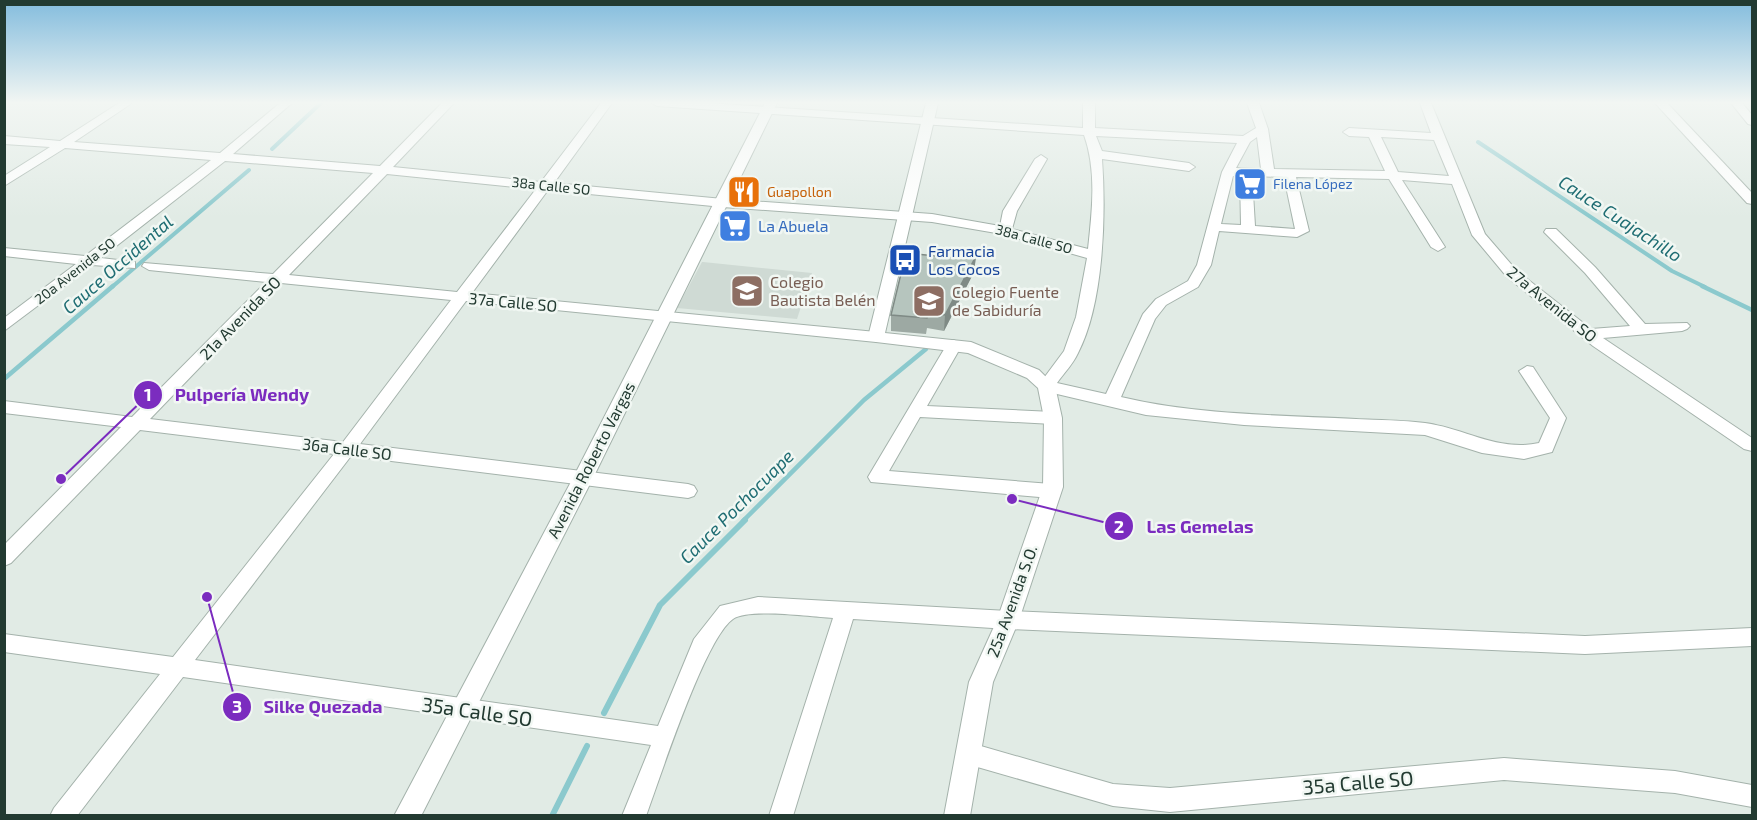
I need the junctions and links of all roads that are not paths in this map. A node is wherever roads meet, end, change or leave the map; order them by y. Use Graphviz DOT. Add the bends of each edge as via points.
graph roads {
  1 [pos="19,141"];
  2 [pos="68,141"];
  3 [pos="242,141"];
  4 [pos="411,141"];
  5 [pos="577,141"];
  6 [pos="753,141"];
  7 [pos="922,141"];
  8 [pos="1092,141"];
  9 [pos="1244,141"];
  10 [pos="1264,141"];
  11 [pos="1377,141"];
  12 [pos="1441,141"];
  13 [pos="1696,141"];
  14 [pos="62,145"];
  15 [pos="1096,154"];
  16 [pos="223,157"];
  17 [pos="1041,159"];
  18 [pos="1189,167"];
  19 [pos="383,170"];
  20 [pos="1228,172"];
  21 [pos="1246,172"];
  22 [pos="1269,172"];
  23 [pos="1289,172"];
  24 [pos="1393,175"];
  25 [pos="1457,180"];
  26 [pos="4,182"];
  27 [pos="542,185"];
  28 [pos="1752,200"];
  29 [pos="723,203"];
  30 [pos="903,217"];
  31 [pos="1214,227"];
  32 [pos="1248,230"];
  33 [pos="1005,231"];
  34 [pos="1551,232"];
  35 [pos="1438,247"];
  36 [pos="4,252"];
  37 [pos="1094,255"];
  38 [pos="88,261"];
  39 [pos="130,265"];
  40 [pos="149,266"];
  41 [pos="277,280"];
  42 [pos="460,297"];
  43 [pos="663,315"];
  44 [pos="4,326"];
  45 [pos="1682,326"];
  46 [pos="1642,330"];
  47 [pos="1590,334"];
  48 [pos="876,337"];
  49 [pos="954,345"];
  50 [pos="1527,370"];
  51 [pos="1046,386"];
  52 [pos="1111,401"];
  53 [pos="4,407"];
  54 [pos="915,411"];
  55 [pos="1053,418"];
  56 [pos="138,423"];
  57 [pos="1750,445"];
  58 [pos="347,449"];
  59 [pos="584,478"];
  60 [pos="688,491"];
  61 [pos="1051,491"];
  62 [pos="4,558"];
  63 [pos="845,612"];
  64 [pos="1008,620"];
  65 [pos="1752,637"];
  66 [pos="4,643"];
  67 [pos="179,666"];
  68 [pos="462,710"];
  69 [pos="665,737"];
  70 [pos="967,753"];
  71 [pos="1752,796"];
  72 [pos="62,816"];
  73 [pos="407,816"];
  74 [pos="634,816"];
  75 [pos="781,816"];
  76 [pos="957,816"];
  1 -- 14 [label="street, 38a Calle SO"];
  2 -- 14 [label="street"];
  3 -- 16 [label="street, 20a Avenida SO"];
  4 -- 19 [label="street, 21a Avenida SO"];
  5 -- 27 [label="street"];
  6 -- 29 [label="street, Avenida Roberto Vargas"];
  7 -- 30 [label="street"];
  8 -- 15 [label="street"];
  9 -- 20 [label="street"];
  10 -- 22 [label="street"];
  11 -- 24 [label="street"];
  12 -- 25 [label="street, 27a Avenida SO"];
  13 -- 28 [label="street"];
  14 -- 16 [label="street, 38a Calle SO"];
  14 -- 26 [label="street"];
  15 -- 18 [label="street"];
  15 -- 37 [label="street" via="1099,207"];
  16 -- 19 [label="street, 38a Calle SO"];
  16 -- 38 [label="street, 20a Avenida SO"];
  17 -- 33 [label="street" via="1010,211"];
  19 -- 27 [label="street, 38a Calle SO"];
  19 -- 41 [label="street, 21a Avenida SO"];
  20 -- 21 [label="street"];
  20 -- 31 [label="street"];
  21 -- 22 [label="street"];
  21 -- 32 [label="street"];
  22 -- 23 [label="street"];
  23 -- 24 [label="street"];
  23 -- 32 [label="street" via="1302,231"];
  24 -- 25 [label="street"];
  24 -- 35 [label="street"];
  25 -- 47 [label="street, 27a Avenida SO" via="1479,235 1512,274"];
  27 -- 29 [label="street, 38a Calle SO"];
  27 -- 42 [label="street"];
  29 -- 30 [label="street, 38a Calle SO"];
  29 -- 43 [label="street, Avenida Roberto Vargas"];
  30 -- 33 [label="street, 38a Calle SO"];
  30 -- 48 [label="street"];
  31 -- 32 [label="street"];
  31 -- 52 [label="street" via="1204,265 1193,284 1161,302 1148,316"];
  33 -- 37 [label="street, 38a Calle SO"];
  34 -- 46 [label="street"];
  36 -- 38 [label="street"];
  37 -- 51 [label="street" via="1083,317 1071,352"];
  38 -- 39 [label="street"];
  38 -- 44 [label="street, 20a Avenida SO"];
  40 -- 41 [label="street, 37a Calle SO"];
  41 -- 42 [label="street, 37a Calle SO"];
  41 -- 56 [label="street, 21a Avenida SO"];
  42 -- 43 [label="street, 37a Calle SO"];
  42 -- 58 [label="street"];
  43 -- 48 [label="street, 37a Calle SO"];
  43 -- 59 [label="street, Avenida Roberto Vargas"];
  45 -- 46 [label="street"];
  46 -- 47 [label="street"];
  47 -- 57 [label="street, 27a Avenida SO"];
  48 -- 49 [label="street"];
  49 -- 51 [label="street" via="971,348 1033,374"];
  49 -- 54 [label="street"];
  50 -- 52 [label="street" via="1558,418 1546,448 1524,453 1482,447 1426,429 1244,418 1146,409"];
  51 -- 52 [label="street"];
  51 -- 55 [label="street, 25a Avenida S.O."];
  53 -- 56 [label="street, 36a Calle SO"];
  54 -- 55 [label="street"];
  54 -- 61 [label="street" via="877,477"];
  55 -- 61 [label="street, 25a Avenida S.O."];
  56 -- 58 [label="street, 36a Calle SO"];
  56 -- 62 [label="street, 21a Avenida SO"];
  58 -- 59 [label="street, 36a Calle SO"];
  58 -- 67 [label="street"];
  59 -- 60 [label="street, 36a Calle SO"];
  59 -- 68 [label="street, Avenida Roberto Vargas"];
  61 -- 64 [label="street, 25a Avenida S.O."];
  63 -- 64 [label="street"];
  63 -- 69 [label="street" via="758,604 727,612 701,645"];
  63 -- 75 [label="street"];
  64 -- 65 [label="street" via="1585,645"];
  64 -- 70 [label="street, 25a Avenida S.O." via="981,682"];
  66 -- 67 [label="street, 35a Calle SO"];
  67 -- 68 [label="street, 35a Calle SO"];
  67 -- 72 [label="street"];
  68 -- 69 [label="street, 35a Calle SO"];
  68 -- 73 [label="street, Avenida Roberto Vargas"];
  69 -- 74 [label="street"];
  70 -- 71 [label="street, 35a Calle SO" via="1113,795 1170,800 1504,769 1675,782"];
  70 -- 76 [label="street, 25a Avenida S.O."];
}
